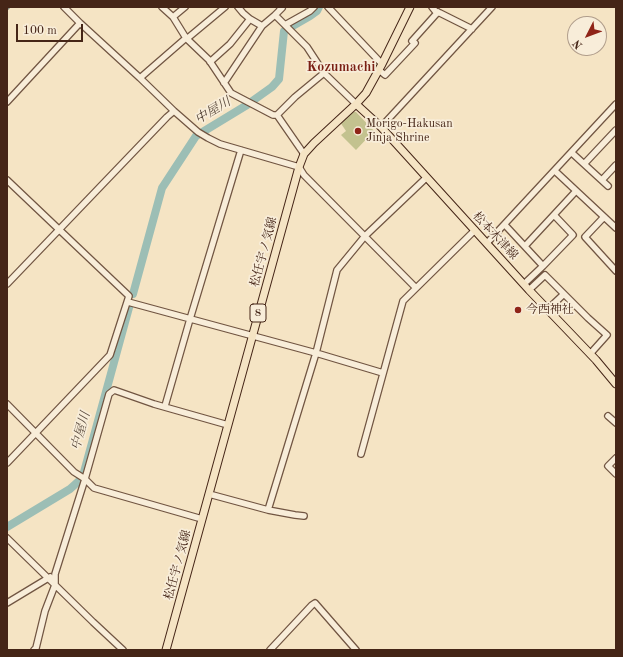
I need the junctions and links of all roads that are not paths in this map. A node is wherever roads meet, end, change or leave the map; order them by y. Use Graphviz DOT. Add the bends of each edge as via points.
graph roads {
  1 [pos="64,7"];
  2 [pos="162,7"];
  3 [pos="185,7"];
  4 [pos="225,7"];
  5 [pos="238,7"];
  6 [pos="280,7"];
  7 [pos="314,7"];
  8 [pos="410,7"];
  9 [pos="432,7"];
  10 [pos="329,8"];
  11 [pos="489,8"];
  12 [pos="438,12"];
  13 [pos="275,15"];
  14 [pos="173,17"];
  15 [pos="250,19"];
  16 [pos="80,23"];
  17 [pos="262,26"];
  18 [pos="287,27"];
  19 [pos="472,29"];
  20 [pos="186,38"];
  21 [pos="210,62"];
  22 [pos="380,67"];
  23 [pos="324,73"];
  24 [pos="140,78"];
  25 [pos="224,83"];
  26 [pos="7,102"];
  27 [pos="356,104"];
  28 [pos="616,104"];
  29 [pos="174,111"];
  30 [pos="277,115"];
  31 [pos="381,127"];
  32 [pos="616,130"];
  33 [pos="241,150"];
  34 [pos="572,152"];
  35 [pos="304,154"];
  36 [pos="585,164"];
  37 [pos="616,165"];
  38 [pos="299,167"];
  39 [pos="555,171"];
  40 [pos="426,178"];
  41 [pos="7,180"];
  42 [pos="602,180"];
  43 [pos="608,186"];
  44 [pos="576,191"];
  45 [pos="554,215"];
  46 [pos="604,217"];
  47 [pos="505,225"];
  48 [pos="616,228"];
  49 [pos="59,230"];
  50 [pos="475,230"];
  51 [pos="365,236"];
  52 [pos="487,243"];
  53 [pos="525,246"];
  54 [pos="543,266"];
  55 [pos="616,271"];
  56 [pos="7,284"];
  57 [pos="524,284"];
  58 [pos="416,288"];
  59 [pos="529,290"];
  60 [pos="564,294"];
  61 [pos="128,302"];
  62 [pos="548,309"];
  63 [pos="190,319"];
  64 [pos="252,336"];
  65 [pos="316,353"];
  66 [pos="590,354"];
  67 [pos="383,373"];
  68 [pos="616,384"];
  69 [pos="7,404"];
  70 [pos="165,406"];
  71 [pos="608,416"];
  72 [pos="616,424"];
  73 [pos="228,425"];
  74 [pos="36,432"];
  75 [pos="361,454"];
  76 [pos="616,458"];
  77 [pos="7,463"];
  78 [pos="616,474"];
  79 [pos="82,477"];
  80 [pos="209,494"];
  81 [pos="268,510"];
  82 [pos="304,516"];
  83 [pos="202,519"];
  84 [pos="7,538"];
  85 [pos="55,574"];
  86 [pos="48,578"];
  87 [pos="55,585"];
  88 [pos="7,603"];
  89 [pos="34,650"];
  90 [pos="122,650"];
  91 [pos="166,650"];
  92 [pos="270,650"];
  93 [pos="356,650"];
  1 -- 16 [label="street"];
  2 -- 14 [label="street"];
  3 -- 14 [label="street"];
  4 -- 20 [label="street"];
  5 -- 15 [label="street"];
  6 -- 13 [label="street" via="282,8"];
  7 -- 18 [label="street"];
  8 -- 22 [label="main road, 松任宇ノ気線 / 8"];
  9 -- 12 [label="street"];
  10 -- 22 [label="street"];
  11 -- 19 [label="street"];
  12 -- 19 [label="street"];
  12 -- 22 [label="street" via="385,75"];
  13 -- 17 [label="street"];
  13 -- 18 [label="street"];
  14 -- 20 [label="street"];
  15 -- 17 [label="street"];
  15 -- 21 [label="street" via="230,44"];
  16 -- 24 [label="street"];
  16 -- 26 [label="street"];
  17 -- 25 [label="street"];
  18 -- 23 [label="street" via="306,47"];
  19 -- 31 [label="street"];
  20 -- 21 [label="street"];
  20 -- 24 [label="street"];
  21 -- 25 [label="street"];
  22 -- 27 [label="main road, 松任宇ノ気線 / 8" via="366,93"];
  23 -- 27 [label="street"];
  23 -- 30 [label="street"];
  24 -- 29 [label="street"];
  25 -- 30 [label="street" via="231,93"];
  27 -- 31 [label="main road, 松本木津線"];
  27 -- 35 [label="main road, 松任宇ノ気線 / 8"];
  28 -- 34 [label="street"];
  29 -- 33 [label="street" via="208,138"];
  29 -- 49 [label="street"];
  30 -- 35 [label="street"];
  31 -- 40 [label="main road, 松本木津線"];
  32 -- 36 [label="street"];
  33 -- 38 [label="street"];
  33 -- 63 [label="street"];
  34 -- 36 [label="street"];
  34 -- 39 [label="street"];
  35 -- 38 [label="main road, 松任宇ノ気線 / 8"];
  36 -- 42 [label="street"];
  37 -- 42 [label="street"];
  38 -- 51 [label="street"];
  38 -- 64 [label="main road, 松任宇ノ気線 / 8"];
  39 -- 44 [label="street"];
  39 -- 47 [label="street"];
  40 -- 50 [label="main road, 松本木津線"];
  40 -- 51 [label="street"];
  41 -- 49 [label="street"];
  42 -- 43 [label="street"];
  44 -- 45 [label="street"];
  44 -- 46 [label="street"];
  45 -- 53 [label="street"];
  45 -- 54 [label="street" via="573,234"];
  46 -- 48 [label="street"];
  46 -- 55 [label="street" via="585,237"];
  47 -- 52 [label="street"];
  47 -- 53 [label="street"];
  49 -- 56 [label="street"];
  49 -- 61 [label="street" via="129,296"];
  50 -- 52 [label="main road, 松本木津線"];
  50 -- 58 [label="street"];
  51 -- 58 [label="street"];
  51 -- 65 [label="street" via="337,270"];
  52 -- 57 [label="main road, 松本木津線"];
  53 -- 54 [label="street"];
  54 -- 57 [label="street"];
  57 -- 59 [label="main road, 松本木津線"];
  58 -- 67 [label="street" via="403,302"];
  59 -- 60 [label="street" via="545,275"];
  59 -- 62 [label="main road, 松本木津線"];
  60 -- 62 [label="street"];
  60 -- 66 [label="street" via="607,335"];
  61 -- 63 [label="street"];
  61 -- 74 [label="street" via="110,356"];
  62 -- 66 [label="main road, 松本木津線"];
  63 -- 64 [label="street"];
  63 -- 70 [label="street"];
  64 -- 65 [label="street"];
  64 -- 73 [label="main road, 松任宇ノ気線 / 8"];
  65 -- 67 [label="street"];
  65 -- 81 [label="street"];
  66 -- 68 [label="main road, 松本木津線"];
  67 -- 75 [label="street"];
  69 -- 74 [label="street"];
  70 -- 73 [label="street"];
  70 -- 79 [label="street" via="114,390 109,394"];
  71 -- 72 [label="street"];
  73 -- 80 [label="main road, 松任宇ノ気線 / 8"];
  74 -- 77 [label="street"];
  74 -- 79 [label="street" via="74,472"];
  76 -- 78 [label="street" via="608,466"];
  79 -- 83 [label="street" via="94,488"];
  79 -- 85 [label="street"];
  80 -- 81 [label="street"];
  80 -- 83 [label="main road, 松任宇ノ気線 / 8"];
  81 -- 82 [label="street"];
  83 -- 91 [label="main road, 松任宇ノ気線 / 8"];
  84 -- 86 [label="street"];
  85 -- 86 [label="street"];
  85 -- 87 [label="street"];
  86 -- 87 [label="street"];
  86 -- 88 [label="street"];
  87 -- 89 [label="street"];
  87 -- 90 [label="street"];
  92 -- 93 [label="street" via="315,603"];
}
